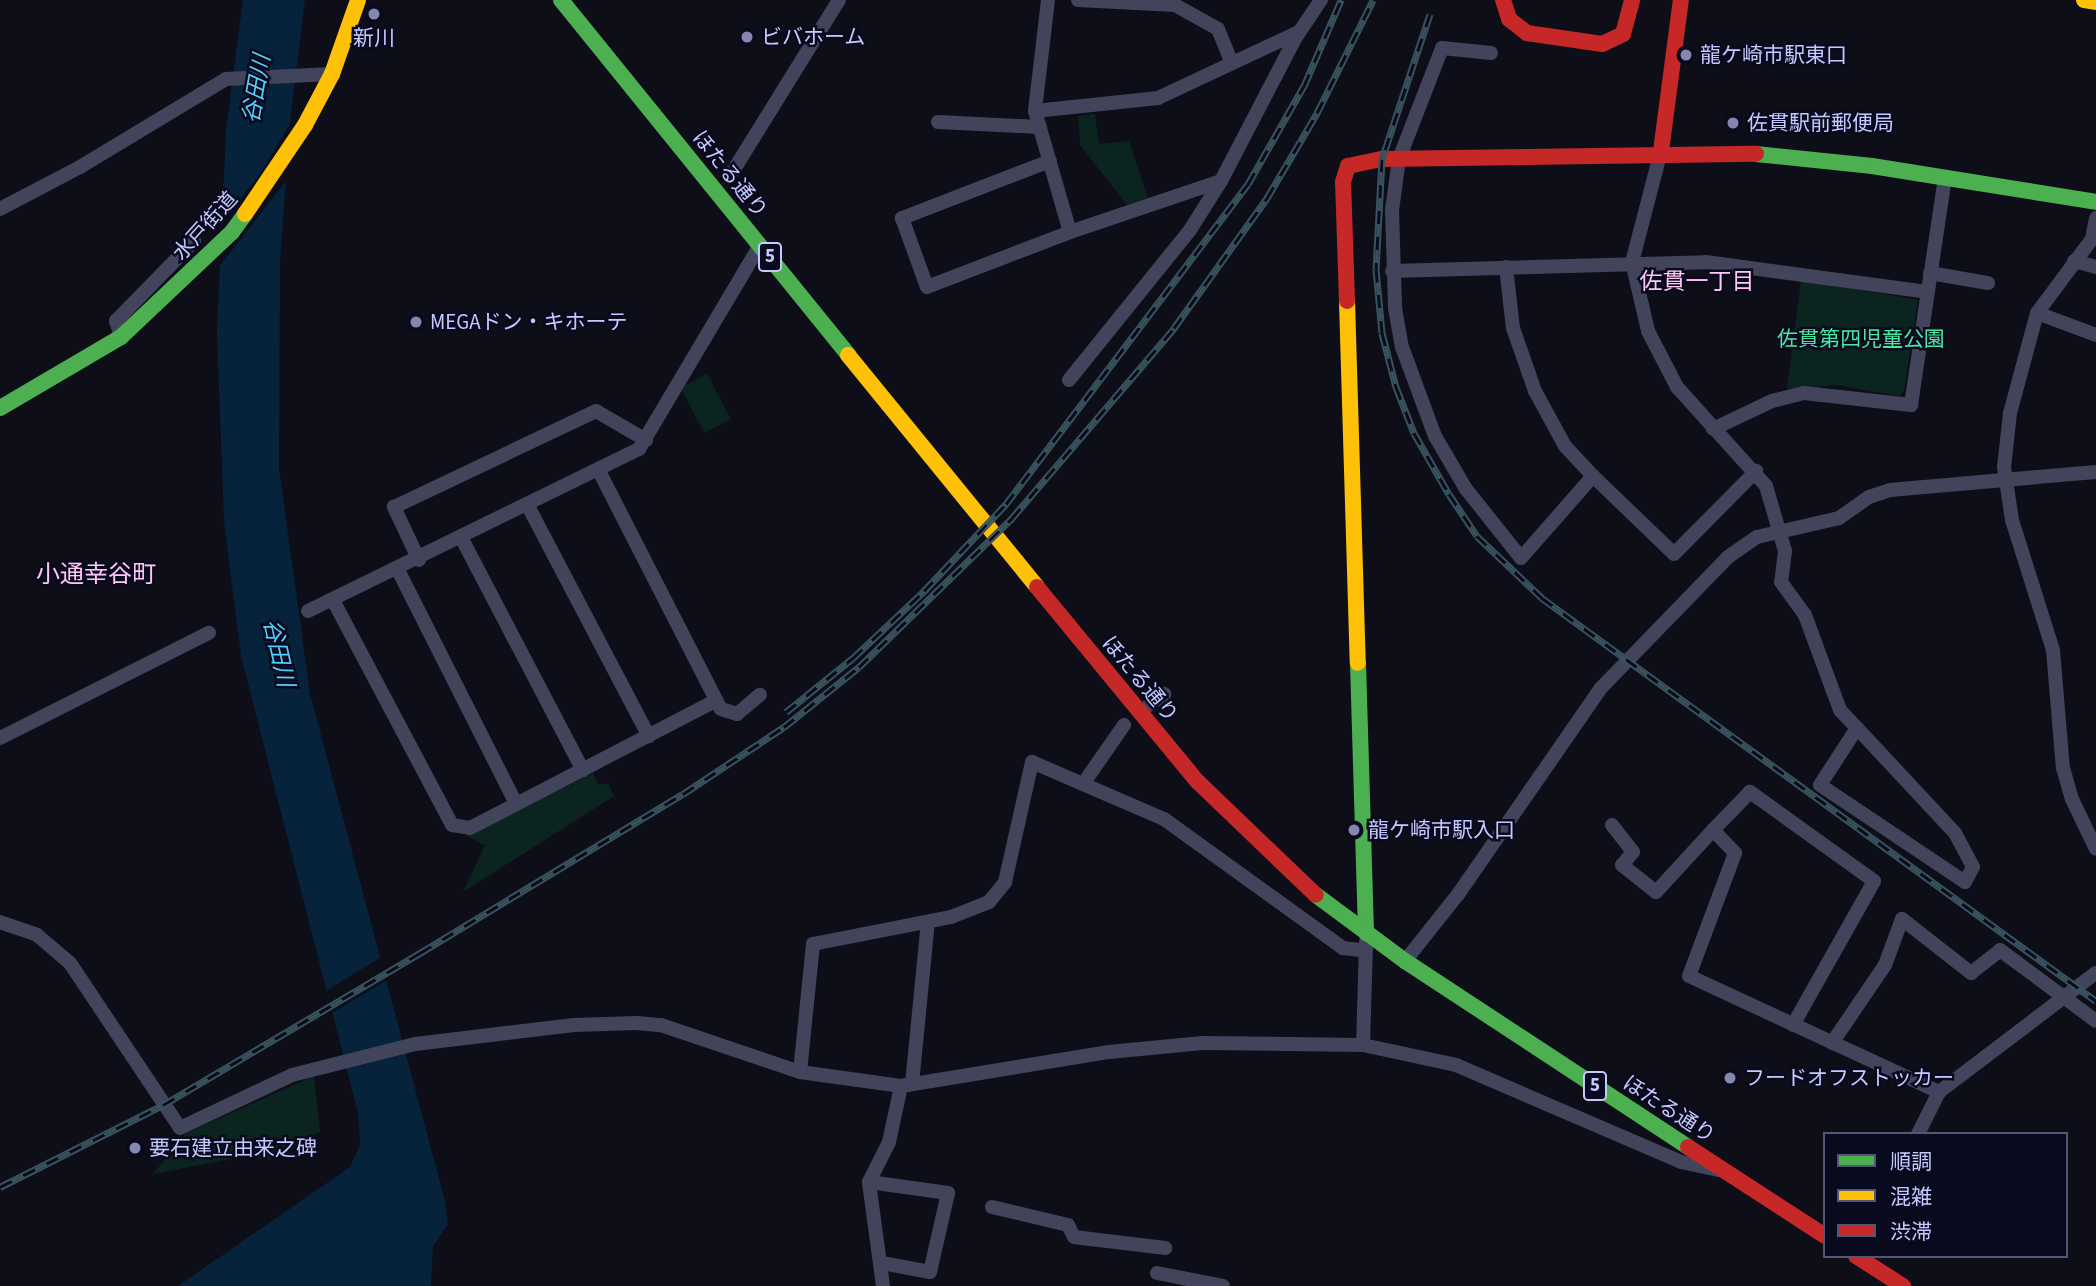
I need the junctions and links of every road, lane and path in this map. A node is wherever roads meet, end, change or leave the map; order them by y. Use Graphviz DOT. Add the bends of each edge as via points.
graph roads {
  1 [pos="358,0"];
  2 [pos="561,0"];
  3 [pos="839,0"];
  4 [pos="1048,0"];
  5 [pos="1078,0"];
  6 [pos="1503,0"];
  7 [pos="1632,0"];
  8 [pos="1681,0"];
  9 [pos="2084,0"];
  10 [pos="2096,2"];
  11 [pos="1312,3"];
  12 [pos="1299,32"];
  13 [pos="1491,53"];
  14 [pos="1231,62"];
  15 [pos="332,74"];
  16 [pos="1035,111"];
  17 [pos="939,122"];
  18 [pos="1040,127"];
  19 [pos="1661,151"];
  20 [pos="1399,159"];
  21 [pos="1050,161"];
  22 [pos="733,171"];
  23 [pos="1945,178"];
  24 [pos="1222,181"];
  25 [pos="2096,202"];
  26 [pos="0,209"];
  27 [pos="2096,218"];
  28 [pos="1070,232"];
  29 [pos="194,241"];
  30 [pos="760,245"];
  31 [pos="2074,261"];
  32 [pos="1632,262"];
  33 [pos="1506,267"];
  34 [pos="2096,267"];
  35 [pos="1392,271"];
  36 [pos="1930,274"];
  37 [pos="1988,283"];
  38 [pos="1927,292"];
  39 [pos="2037,313"];
  40 [pos="2096,335"];
  41 [pos="121,337"];
  42 [pos="1069,380"];
  43 [pos="0,408"];
  44 [pos="1713,429"];
  45 [pos="646,440"];
  46 [pos="599,471"];
  47 [pos="1756,471"];
  48 [pos="2096,472"];
  49 [pos="1593,476"];
  50 [pos="2005,480"];
  51 [pos="528,506"];
  52 [pos="1777,531"];
  53 [pos="462,539"];
  54 [pos="419,560"];
  55 [pos="398,570"];
  56 [pos="334,602"];
  57 [pos="308,611"];
  58 [pos="209,633"];
  59 [pos="1164,694"];
  60 [pos="760,695"];
  61 [pos="715,701"];
  62 [pos="1149,705"];
  63 [pos="1124,725"];
  64 [pos="1857,728"];
  65 [pos="649,736"];
  66 [pos="0,738"];
  67 [pos="583,770"];
  68 [pos="1083,784"];
  69 [pos="516,804"];
  70 [pos="1612,825"];
  71 [pos="1713,830"];
  72 [pos="2096,849"];
  73 [pos="0,922"];
  74 [pos="928,922"];
  75 [pos="1366,933"];
  76 [pos="1366,951"];
  77 [pos="1405,961"];
  78 [pos="2096,973"];
  79 [pos="2063,999"];
  80 [pos="2096,1021"];
  81 [pos="1793,1025"];
  82 [pos="1832,1043"];
  83 [pos="1363,1045"];
  84 [pos="800,1072"];
  85 [pos="906,1085"];
  86 [pos="1939,1092"];
  87 [pos="1919,1132"];
  88 [pos="1726,1171"];
  89 [pos="869,1182"];
  90 [pos="992,1207"];
  91 [pos="1823,1235"];
  92 [pos="1165,1248"];
  93 [pos="1859,1258"];
  94 [pos="882,1263"];
  95 [pos="1157,1273"];
  96 [pos="883,1286"];
  97 [pos="1223,1286"];
  98 [pos="1903,1286"];
  1 -- 15 [label="main road, 水戸街道"];
  2 -- 30 [label="main road, ほたる通り / 5"];
  3 -- 22 [label="street"];
  4 -- 16 [label="street"];
  5 -- 14 [label="street" via="1175,5 1218,30"];
  6 -- 7 [label="main road" via="1509,19 1527,33 1602,44 1618,39 1627,28"];
  8 -- 19 [label="main road"];
  9 -- 10 [label="main road"];
  11 -- 12 [label="street"];
  12 -- 14 [label="street"];
  12 -- 24 [label="street"];
  13 -- 20 [label="street" via="1441,48"];
  14 -- 16 [label="street" via="1158,98"];
  15 -- 26 [label="street" via="226,79"];
  15 -- 41 [label="main road, 水戸街道" via="305,125 232,232"];
  16 -- 18 [label="street"];
  17 -- 18 [label="street"];
  18 -- 21 [label="street"];
  19 -- 20 [label="main road"];
  19 -- 23 [label="main road" via="1767,154"];
  19 -- 32 [label="street"];
  20 -- 35 [label="street" via="1392,210"];
  20 -- 75 [label="main road" via="1355,162 1348,166 1343,182"];
  21 -- 28 [label="street"];
  21 -- 28 [label="street" via="902,218 927,287"];
  23 -- 25 [label="main road"];
  23 -- 36 [label="street"];
  24 -- 28 [label="street"];
  24 -- 42 [label="street" via="1190,230"];
  27 -- 31 [label="street" via="2092,239"];
  29 -- 41 [label="street" via="116,321"];
  30 -- 45 [label="street"];
  30 -- 75 [label="main road, ほたる通り / 5" via="1198,782 1292,876"];
  31 -- 34 [label="street"];
  31 -- 39 [label="street"];
  32 -- 33 [label="street"];
  32 -- 38 [label="street" via="1744,264"];
  32 -- 44 [label="street" via="1648,331 1662,363"];
  33 -- 35 [label="street"];
  33 -- 49 [label="street" via="1513,328 1535,391 1565,446"];
  35 -- 49 [label="street" via="1402,347 1435,436 1466,489 1521,558"];
  36 -- 37 [label="street"];
  36 -- 38 [label="street"];
  38 -- 44 [label="street" via="1911,405 1804,393 1772,401"];
  39 -- 40 [label="street"];
  39 -- 50 [label="street" via="2010,413"];
  41 -- 43 [label="main road, 水戸街道"];
  44 -- 47 [label="street"];
  45 -- 46 [label="street" via="631,455"];
  45 -- 54 [label="street" via="596,411 394,507"];
  46 -- 51 [label="street"];
  46 -- 61 [label="street"];
  47 -- 49 [label="street" via="1674,554"];
  47 -- 52 [label="street" via="1766,486"];
  48 -- 50 [label="street"];
  50 -- 52 [label="street" via="1890,490 1869,497 1839,518"];
  50 -- 72 [label="street" via="2012,520 2053,650 2063,768 2071,799"];
  51 -- 53 [label="street"];
  51 -- 65 [label="street"];
  52 -- 64 [label="street" via="1785,551 1781,582 1805,615 1840,710"];
  52 -- 77 [label="street" via="1757,537 1728,556 1601,688 1459,893"];
  53 -- 54 [label="street"];
  53 -- 67 [label="street"];
  54 -- 55 [label="street"];
  55 -- 56 [label="street"];
  55 -- 69 [label="street"];
  56 -- 57 [label="street"];
  56 -- 69 [label="street" via="452,825 470,828"];
  58 -- 66 [label="street"];
  59 -- 62 [label="street"];
  60 -- 61 [label="street" via="737,714 721,709"];
  61 -- 65 [label="street"];
  63 -- 68 [label="street"];
  64 -- 64 [label="street" via="1955,833 1973,867 1965,882 1820,785"];
  65 -- 67 [label="street"];
  67 -- 69 [label="street"];
  68 -- 74 [label="street" via="1032,762 1005,882 989,902"];
  68 -- 76 [label="street" via="1164,819 1343,948"];
  70 -- 71 [label="street" via="1633,852 1622,864 1656,892"];
  71 -- 81 [label="street" via="1735,853 1689,976"];
  71 -- 81 [label="street" via="1751,792 1874,881"];
  73 -- 84 [label="street" via="37,935 70,963 180,1128 292,1075 332,1063 415,1044 574,1025 661,1025"];
  74 -- 84 [label="street" via="813,944"];
  74 -- 85 [label="street"];
  75 -- 76 [label="street"];
  75 -- 77 [label="main road, ほたる通り / 5"];
  76 -- 83 [label="street"];
  77 -- 88 [label="main road, ほたる通り / 5"];
  78 -- 79 [label="street"];
  79 -- 80 [label="street"];
  79 -- 82 [label="street" via="2000,950 1971,973 1902,919 1885,965"];
  79 -- 86 [label="street"];
  81 -- 82 [label="street"];
  82 -- 86 [label="street"];
  83 -- 85 [label="street" via="1203,1043 1109,1052"];
  83 -- 88 [label="street" via="1456,1065 1681,1162"];
  84 -- 85 [label="street"];
  85 -- 89 [label="street" via="889,1142"];
  86 -- 87 [label="street"];
  88 -- 91 [label="main road, ほたる通り / 5"];
  89 -- 94 [label="street" via="871,1217"];
  89 -- 94 [label="street" via="948,1193 930,1272"];
  90 -- 92 [label="street" via="1068,1225 1074,1237"];
  93 -- 98 [label="main road"];
  94 -- 96 [label="street"];
  95 -- 97 [label="street"];
}
